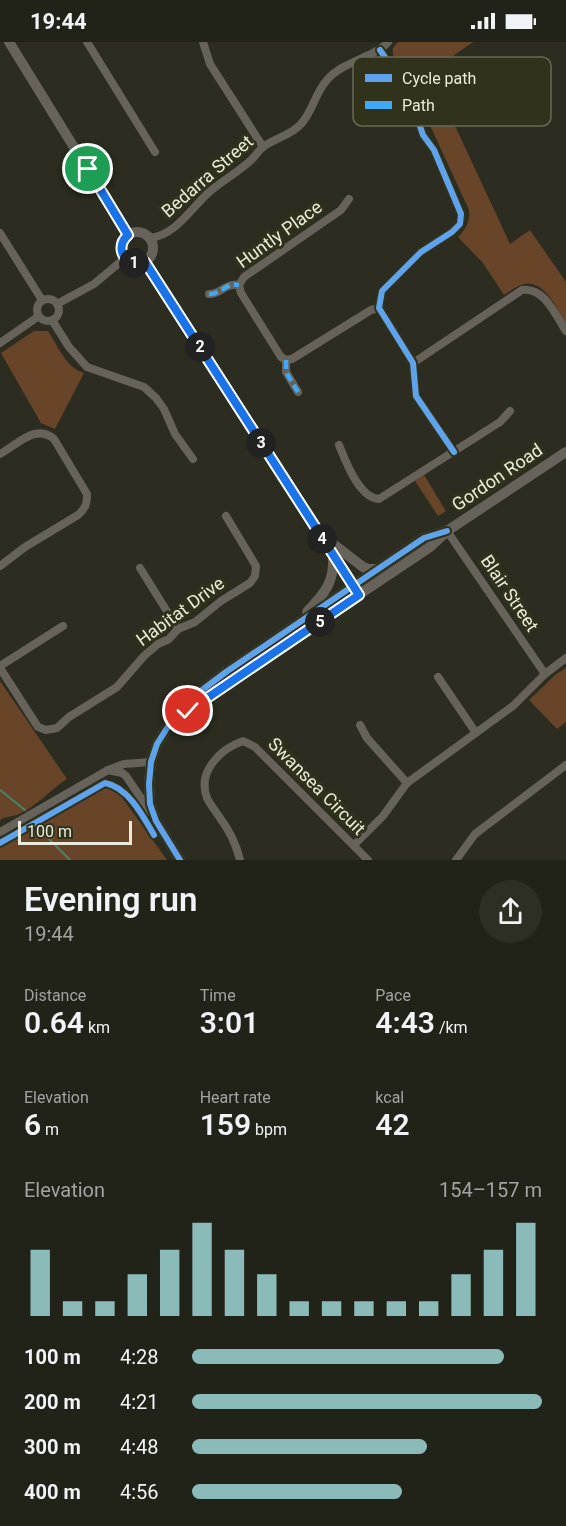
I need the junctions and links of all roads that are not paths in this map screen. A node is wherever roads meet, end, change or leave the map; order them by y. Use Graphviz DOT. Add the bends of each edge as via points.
graph roads {
  1 [pos="9,42"];
  2 [pos="87,42"];
  3 [pos="204,42"];
  4 [pos="388,42"];
  5 [pos="380,50"];
  6 [pos="362,57"];
  7 [pos="385,57"];
  8 [pos="353,62"];
  9 [pos="420,126"];
  10 [pos="263,147"];
  11 [pos="155,152"];
  12 [pos="349,199"];
  13 [pos="0,233"];
  14 [pos="128,235"];
  15 [pos="150,238"];
  16 [pos="125,258"];
  17 [pos="145,262"];
  18 [pos="239,285"];
  19 [pos="209,294"];
  20 [pos="42,300"];
  21 [pos="57,304"];
  22 [pos="379,308"];
  23 [pos="39,316"];
  24 [pos="52,320"];
  25 [pos="566,331"];
  26 [pos="0,343"];
  27 [pos="286,360"];
  28 [pos="413,363"];
  29 [pos="298,392"];
  30 [pos="510,411"];
  31 [pos="339,445"];
  32 [pos="454,452"];
  33 [pos="566,452"];
  34 [pos="0,454"];
  35 [pos="193,459"];
  36 [pos="226,516"];
  37 [pos="316,530"];
  38 [pos="447,531"];
  39 [pos="333,556"];
  40 [pos="0,566"];
  41 [pos="140,568"];
  42 [pos="378,569"];
  43 [pos="356,591"];
  44 [pos="294,625"];
  45 [pos="63,626"];
  46 [pos="178,629"];
  47 [pos="566,658"];
  48 [pos="0,667"];
  49 [pos="545,674"];
  50 [pos="438,676"];
  51 [pos="172,719"];
  52 [pos="360,724"];
  53 [pos="476,733"];
  54 [pos="151,762"];
  55 [pos="566,765"];
  56 [pos="108,770"];
  57 [pos="407,783"];
  58 [pos="156,821"];
  59 [pos="0,832"];
  60 [pos="354,845"];
  61 [pos="180,860"];
  62 [pos="240,860"];
  63 [pos="368,860"];
  64 [pos="456,860"];
  1 -- 14 [label="street"];
  2 -- 11 [label="street"];
  3 -- 10 [label="street" via="210,64"];
  4 -- 5 [label="street, Bedarra Street"];
  5 -- 6 [label="street, Bedarra Street"];
  5 -- 7 [label="street"];
  8 -- 10 [label="street, Bedarra Street" via="335,73 320,90 293,132"];
  9 -- 22 [label="street" via="461,214 460,224 421,252 382,291"];
  10 -- 15 [label="street, Bedarra Street" via="173,228"];
  12 -- 18 [label="street, Huntly Place" via="341,210 244,277"];
  13 -- 20 [label="street"];
  14 -- 15 [label="street" via="137,232"];
  14 -- 16 [label="street" via="121,247"];
  15 -- 17 [label="street" via="152,254"];
  16 -- 17 [label="street" via="136,264"];
  16 -- 21 [label="street" via="94,284"];
  17 -- 37 [label="street"];
  18 -- 19 [label="street"];
  18 -- 27 [label="street, Huntly Place"];
  20 -- 21 [label="street" via="52,299"];
  20 -- 23 [label="street" via="37,308"];
  21 -- 24 [label="street" via="58,314"];
  22 -- 27 [label="street"];
  22 -- 28 [label="street"];
  23 -- 24 [label="street"];
  23 -- 26 [label="street"];
  24 -- 35 [label="street" via="87,367 144,387 156,398"];
  25 -- 28 [label="street" via="538,292 522,290"];
  27 -- 29 [label="street, Huntly Place" via="286,372"];
  28 -- 32 [label="street" via="416,396"];
  30 -- 32 [label="street"];
  31 -- 32 [label="street" via="364,493 373,499 380,499"];
  33 -- 38 [label="street, Gordon Road"];
  34 -- 40 [label="street" via="27,436 47,433 87,494 87,502 78,515"];
  36 -- 46 [label="street, Habitat Drive" via="256,566 255,576 195,622"];
  37 -- 39 [label="street"];
  37 -- 42 [label="street" via="363,567"];
  38 -- 42 [label="street, Gordon Road" via="424,538"];
  38 -- 43 [label="street, Gordon Road" via="430,547"];
  38 -- 49 [label="street, Blair Street"];
  39 -- 43 [label="street"];
  39 -- 44 [label="street" via="333,577"];
  41 -- 46 [label="street"];
  42 -- 43 [label="street, Gordon Road"];
  43 -- 44 [label="street"];
  43 -- 51 [label="street"];
  44 -- 51 [label="street" via="181,706"];
  45 -- 48 [label="street"];
  46 -- 48 [label="street, Habitat Drive" via="144,656 117,687 57,728 38,727"];
  47 -- 49 [label="street"];
  49 -- 53 [label="street" via="513,706"];
  50 -- 53 [label="street"];
  51 -- 54 [label="street"];
  52 -- 57 [label="street" via="367,738"];
  53 -- 57 [label="street"];
  54 -- 56 [label="street"];
  54 -- 58 [label="street" via="149,792"];
  55 -- 64 [label="street" via="475,834"];
  56 -- 58 [label="street" via="126,776"];
  56 -- 59 [label="street"];
  57 -- 60 [label="street" via="383,816"];
  58 -- 61 [label="street"];
  60 -- 62 [label="street, Swansea Circuit" via="255,747 243,741 210,766 205,791 233,838"];
  60 -- 63 [label="street, Swansea Circuit"];
}
